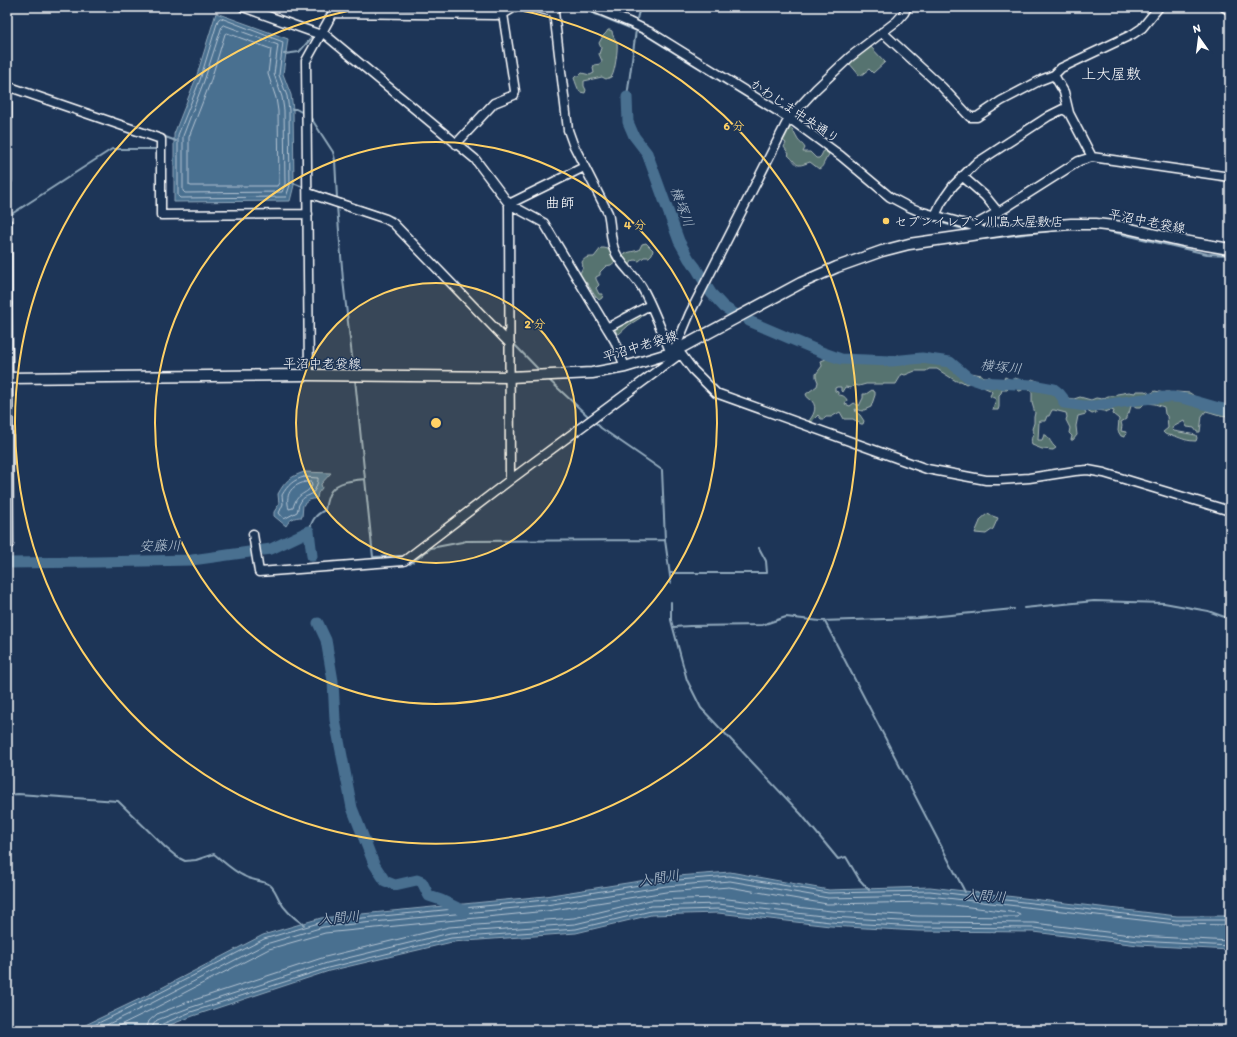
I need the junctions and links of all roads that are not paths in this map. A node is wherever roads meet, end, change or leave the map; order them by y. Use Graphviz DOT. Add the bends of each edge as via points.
graph roads {
  1 [pos="243,7"];
  2 [pos="515,7"];
  3 [pos="532,7"];
  4 [pos="592,7"];
  5 [pos="907,7"];
  6 [pos="1159,7"];
  7 [pos="1224,7"];
  8 [pos="334,10"];
  9 [pos="555,10"];
  10 [pos="1230,11"];
  11 [pos="503,14"];
  12 [pos="882,32"];
  13 [pos="321,34"];
  14 [pos="1054,75"];
  15 [pos="7,86"];
  16 [pos="1069,112"];
  17 [pos="789,118"];
  18 [pos="456,144"];
  19 [pos="1092,157"];
  20 [pos="584,167"];
  21 [pos="962,176"];
  22 [pos="1230,177"];
  23 [pos="7,181"];
  24 [pos="308,193"];
  25 [pos="509,204"];
  26 [pos="998,212"];
  27 [pos="308,214"];
  28 [pos="935,216"];
  29 [pos="7,223"];
  30 [pos="973,226"];
  31 [pos="984,232"];
  32 [pos="1230,249"];
  33 [pos="650,305"];
  34 [pos="607,328"];
  35 [pos="510,344"];
  36 [pos="676,352"];
  37 [pos="625,367"];
  38 [pos="309,375"];
  39 [pos="510,377"];
  40 [pos="8,378"];
  41 [pos="510,480"];
  42 [pos="1230,511"];
  43 [pos="253,534"];
  44 [pos="7,544"];
  1 -- 13 [label="street"];
  2 -- 11 [label="street"];
  3 -- 9 [label="street"];
  4 -- 17 [label="street, かわじま中央通り" via="650,32"];
  5 -- 12 [label="street" via="897,21"];
  6 -- 14 [label="street" via="1142,28 1133,34 1061,68"];
  7 -- 10 [label="street"];
  8 -- 11 [label="street"];
  8 -- 13 [label="street"];
  9 -- 20 [label="street" via="568,130"];
  11 -- 18 [label="street" via="514,95 494,103"];
  12 -- 14 [label="street" via="942,87 970,118 978,117 1001,101"];
  12 -- 17 [label="street" via="850,57"];
  13 -- 18 [label="street"];
  13 -- 24 [label="street" via="306,61"];
  14 -- 16 [label="street" via="1064,92"];
  15 -- 23 [label="street"];
  15 -- 27 [label="street" via="161,139 161,215"];
  16 -- 19 [label="street"];
  16 -- 21 [label="street" via="1063,109 1049,116 975,164"];
  17 -- 28 [label="street, かわじま中央通り" via="841,156 890,197"];
  17 -- 36 [label="street" via="690,313"];
  18 -- 25 [label="street" via="475,159"];
  19 -- 22 [label="street"];
  19 -- 26 [label="street" via="1079,160"];
  20 -- 25 [label="street"];
  20 -- 33 [label="street" via="608,213 614,250 639,283"];
  21 -- 26 [label="street" via="985,196"];
  21 -- 28 [label="street" via="947,194"];
  24 -- 27 [label="street"];
  24 -- 35 [label="street" via="393,223"];
  25 -- 34 [label="street" via="544,223"];
  25 -- 35 [label="street"];
  26 -- 30 [label="street"];
  27 -- 38 [label="street"];
  28 -- 30 [label="street, かわじま中央通り"];
  29 -- 40 [label="street"];
  30 -- 31 [label="street, かわじま中央通り"];
  31 -- 32 [label="main road, 平沼中老袋線" via="1096,224"];
  31 -- 36 [label="main road, 平沼中老袋線" via="909,244 837,266 800,283"];
  33 -- 34 [label="street"];
  33 -- 36 [label="street"];
  34 -- 37 [label="street"];
  35 -- 39 [label="street"];
  36 -- 37 [label="main road, 平沼中老袋線"];
  36 -- 41 [label="street"];
  36 -- 42 [label="street" via="716,393 927,469 986,480 1088,470"];
  37 -- 39 [label="main road, 平沼中老袋線" via="592,373"];
  38 -- 39 [label="main road, 平沼中老袋線"];
  38 -- 40 [label="main road, 平沼中老袋線"];
  39 -- 41 [label="street"];
  40 -- 44 [label="street" via="10,544"];
  41 -- 43 [label="street" via="404,561 259,572"];
}
